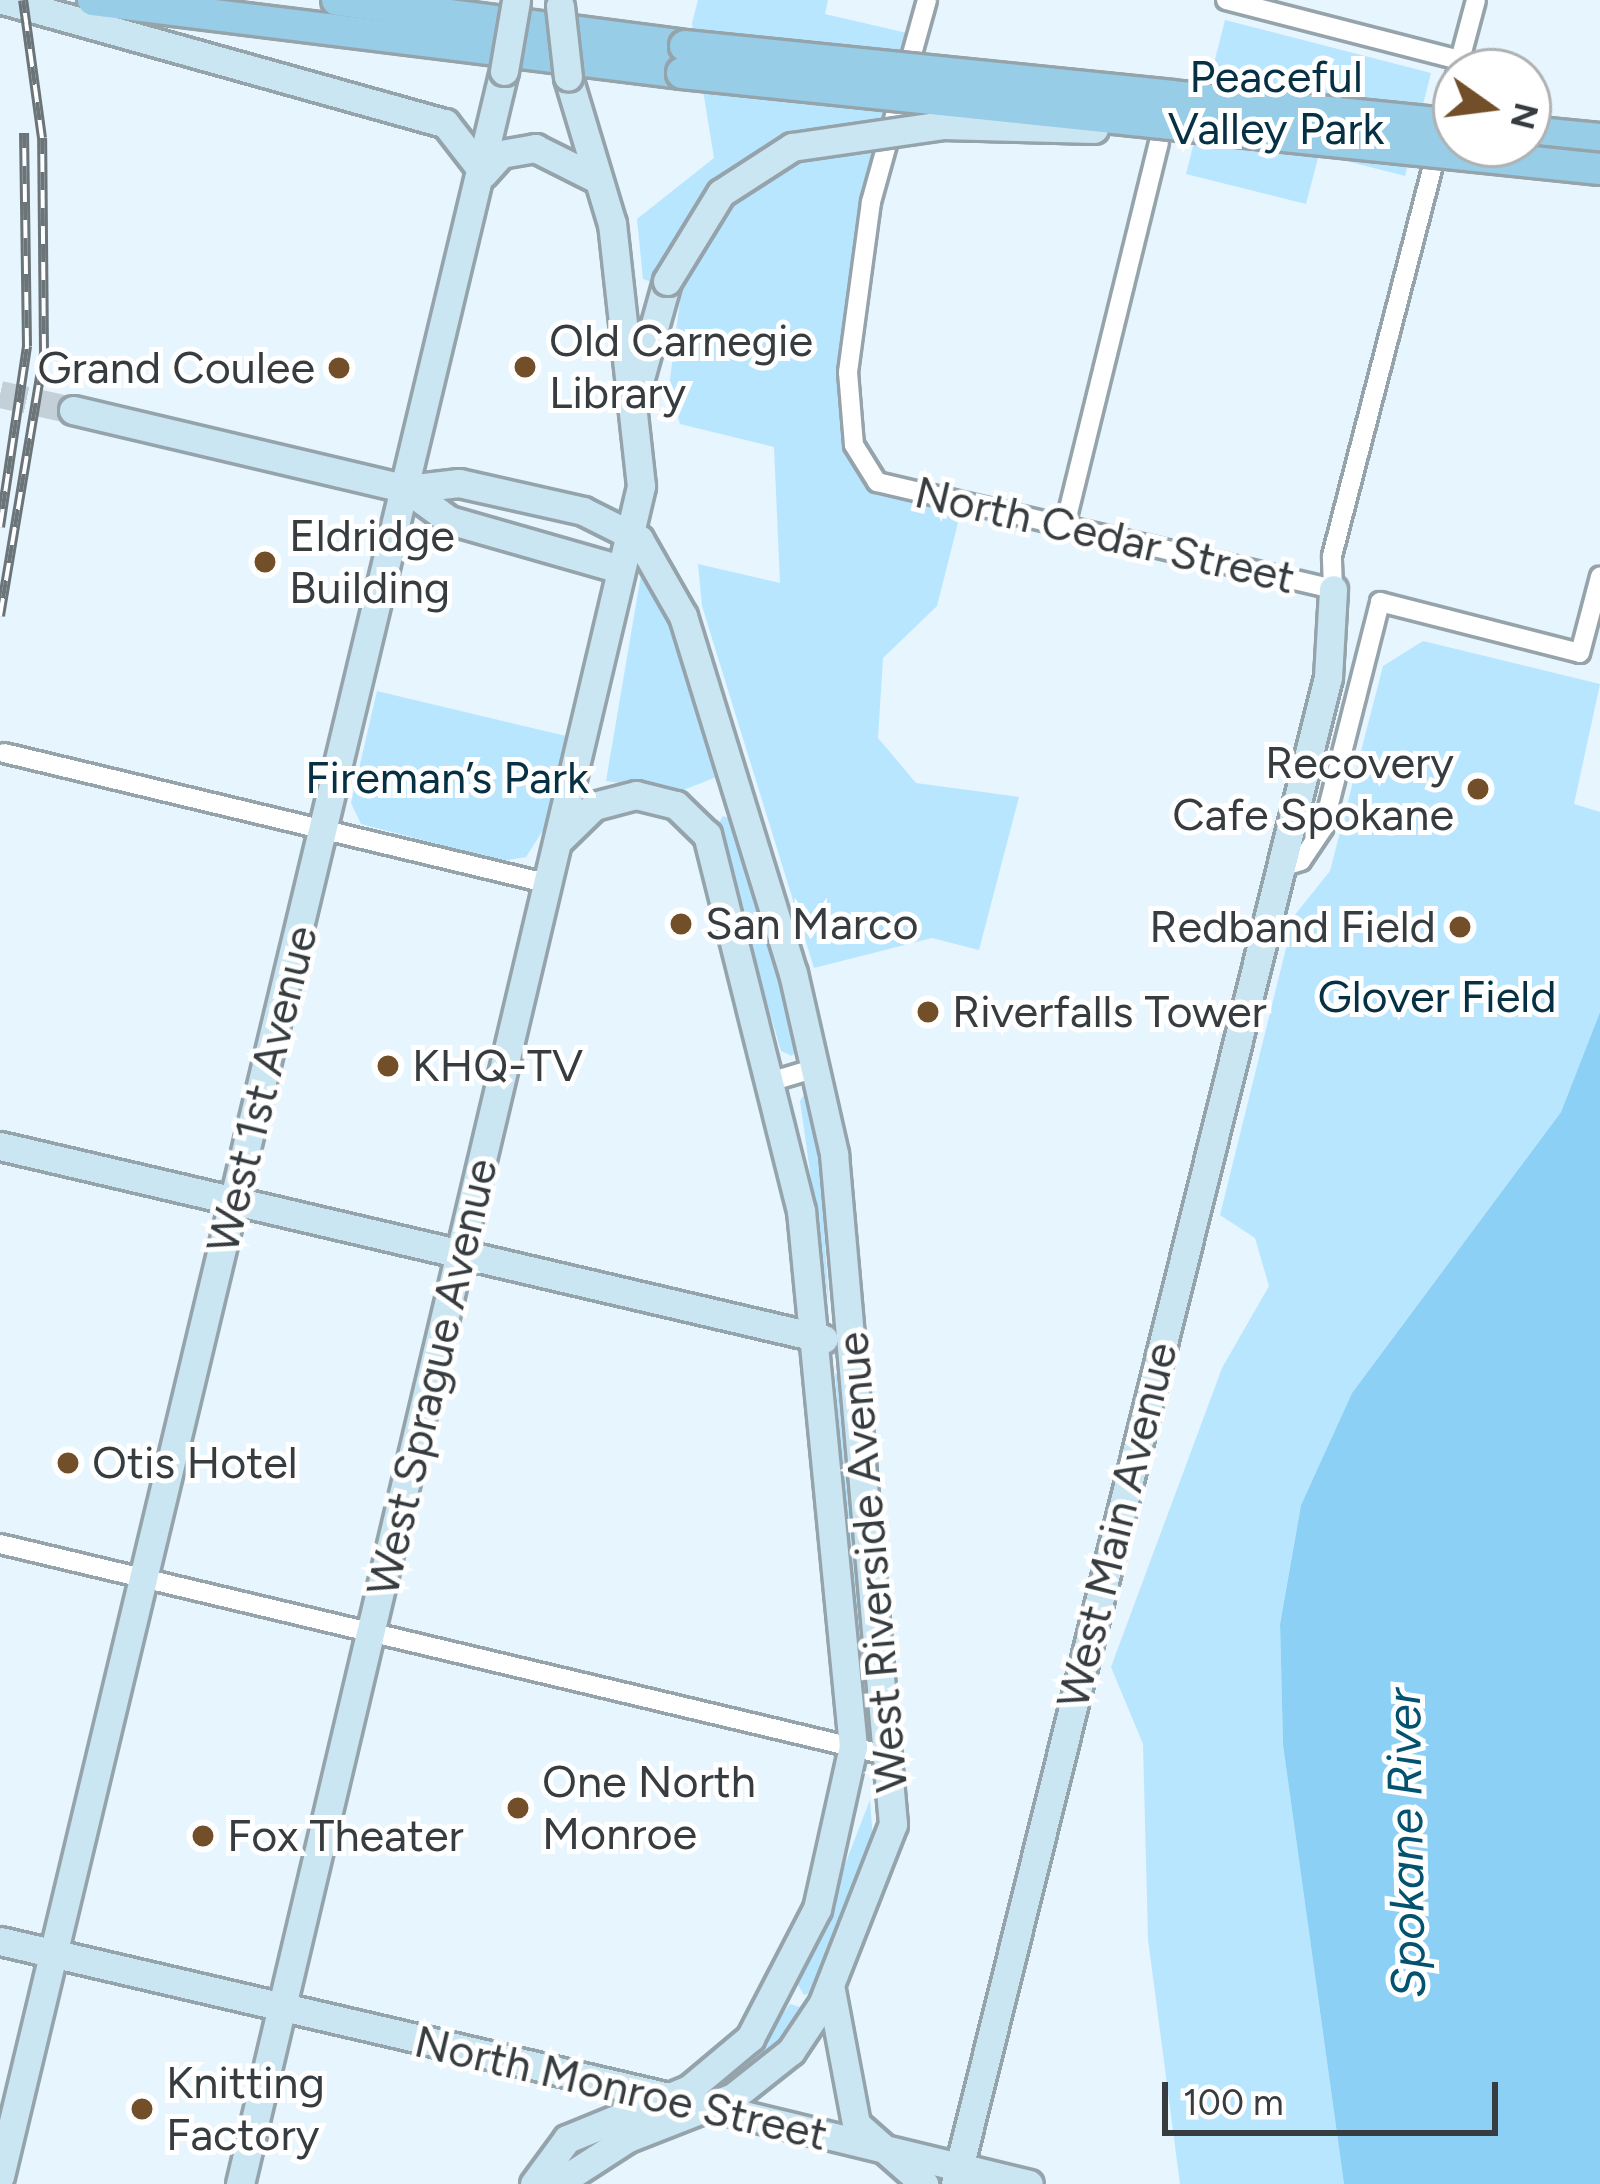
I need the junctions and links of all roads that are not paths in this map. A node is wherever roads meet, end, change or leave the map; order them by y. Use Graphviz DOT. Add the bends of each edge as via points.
graph roads {
  1 [pos="3,0"];
  2 [pos="93,0"];
  3 [pos="337,0"];
  4 [pos="516,0"];
  5 [pos="927,0"];
  6 [pos="1226,0"];
  7 [pos="1476,0"];
  8 [pos="560,3"];
  9 [pos="1463,48"];
  10 [pos="684,60"];
  11 [pos="1432,61"];
  12 [pos="1432,123"];
  13 [pos="1552,135"];
  14 [pos="1600,140"];
  15 [pos="1159,142"];
  16 [pos="1356,143"];
  17 [pos="1432,168"];
  18 [pos="1600,169"];
  19 [pos="484,175"];
  20 [pos="599,182"];
  21 [pos="638,388"];
  22 [pos="73,410"];
  23 [pos="407,489"];
  24 [pos="1065,524"];
  25 [pos="630,533"];
  26 [pos="620,569"];
  27 [pos="1600,577"];
  28 [pos="1333,589"];
  29 [pos="4,753"];
  30 [pos="746,823"];
  31 [pos="325,830"];
  32 [pos="707,835"];
  33 [pos="558,843"];
  34 [pos="1282,867"];
  35 [pos="550,884"];
  36 [pos="816,1068"];
  37 [pos="776,1080"];
  38 [pos="0,1146"];
  39 [pos="235,1201"];
  40 [pos="462,1256"];
  41 [pos="853,1337"];
  42 [pos="812,1340"];
  43 [pos="0,1544"];
  44 [pos="144,1579"];
  45 [pos="371,1633"];
  46 [pos="853,1748"];
  47 [pos="890,1756"];
  48 [pos="0,1941"];
  49 [pos="53,1955"];
  50 [pos="794,1964"];
  51 [pos="833,1980"];
  52 [pos="282,2009"];
  53 [pos="668,2097"];
  54 [pos="710,2107"];
  55 [pos="877,2148"];
  56 [pos="0,2176"];
  57 [pos="957,2176"];
  58 [pos="240,2184"];
  59 [pos="534,2184"];
  60 [pos="557,2184"];
  61 [pos="924,2184"];
  62 [pos="1029,2184"];
  1 -- 19 [label="street" via="445,123 469,141"];
  2 -- 10 [label="main road"];
  3 -- 10 [label="main road"];
  4 -- 19 [label="street, West 1st Avenue, bridge"];
  5 -- 24 [label="street, North Cedar Street" via="871,202 848,372 854,445 877,482"];
  6 -- 11 [label="street"];
  7 -- 9 [label="street, West Main Avenue"];
  8 -- 20 [label="street, bridge" via="568,77"];
  10 -- 12 [label="main road, bridge"];
  10 -- 16 [label="main road, bridge"];
  13 -- 14 [label="main road"];
  15 -- 24 [label="street"];
  16 -- 18 [label="main road, bridge"];
  16 -- 21 [label="street, bridge" via="860,130 792,147 736,179 667,281"];
  17 -- 28 [label="street, West Main Avenue" via="1332,556"];
  19 -- 20 [label="street" via="501,154 535,148"];
  19 -- 23 [label="street, West 1st Avenue"];
  20 -- 21 [label="street"];
  21 -- 25 [label="street" via="641,487"];
  22 -- 23 [label="street"];
  23 -- 25 [label="street" via="460,483"];
  23 -- 26 [label="street" via="449,520"];
  23 -- 31 [label="street, West 1st Avenue"];
  24 -- 28 [label="street, North Cedar Street"];
  25 -- 26 [label="street"];
  25 -- 30 [label="street, West Riverside Avenue" via="661,565 683,616"];
  26 -- 33 [label="street, West Sprague Avenue"];
  27 -- 34 [label="street" via="1580,653 1380,602 1323,828 1301,861"];
  28 -- 34 [label="street, West Main Avenue" via="1328,677"];
  29 -- 31 [label="street"];
  30 -- 32 [label="street"];
  30 -- 36 [label="street, West Riverside Avenue"];
  31 -- 35 [label="street"];
  31 -- 39 [label="street, West 1st Avenue"];
  32 -- 33 [label="street" via="676,806 636,795 595,806"];
  32 -- 37 [label="street, West Riverside Avenue"];
  33 -- 35 [label="street, West Sprague Avenue"];
  34 -- 57 [label="street, West Main Avenue"];
  35 -- 40 [label="street, West Sprague Avenue"];
  36 -- 37 [label="street"];
  36 -- 41 [label="street, West Riverside Avenue"];
  37 -- 42 [label="street, West Riverside Avenue"];
  38 -- 39 [label="street"];
  39 -- 40 [label="street"];
  39 -- 44 [label="street, West 1st Avenue"];
  40 -- 42 [label="street"];
  40 -- 45 [label="street, West Sprague Avenue"];
  41 -- 42 [label="street"];
  41 -- 47 [label="street, West Riverside Avenue"];
  42 -- 46 [label="street, West Riverside Avenue"];
  43 -- 44 [label="street"];
  44 -- 45 [label="street"];
  44 -- 49 [label="street, West 1st Avenue"];
  45 -- 46 [label="street"];
  45 -- 52 [label="street, West Sprague Avenue"];
  46 -- 47 [label="street"];
  46 -- 50 [label="street, West Riverside Avenue" via="841,1836"];
  47 -- 51 [label="street, West Riverside Avenue" via="893,1824"];
  48 -- 49 [label="street, North Monroe Street"];
  49 -- 52 [label="street, North Monroe Street"];
  49 -- 56 [label="street, West 1st Avenue"];
  50 -- 51 [label="street" via="800,2006"];
  50 -- 53 [label="street, West Riverside Avenue" via="738,2051"];
  51 -- 54 [label="street, West Riverside Avenue" via="791,2051"];
  51 -- 55 [label="street" via="851,2114"];
  52 -- 53 [label="street, North Monroe Street"];
  52 -- 58 [label="street, West Sprague Avenue"];
  53 -- 54 [label="street, North Monroe Street"];
  53 -- 59 [label="street, West Riverside Avenue" via="567,2140"];
  54 -- 55 [label="street, North Monroe Street"];
  54 -- 60 [label="street, West Riverside Avenue" via="628,2138"];
  55 -- 57 [label="street, North Monroe Street"];
  55 -- 61 [label="street"];
  57 -- 62 [label="street, North Monroe Street"];
}
